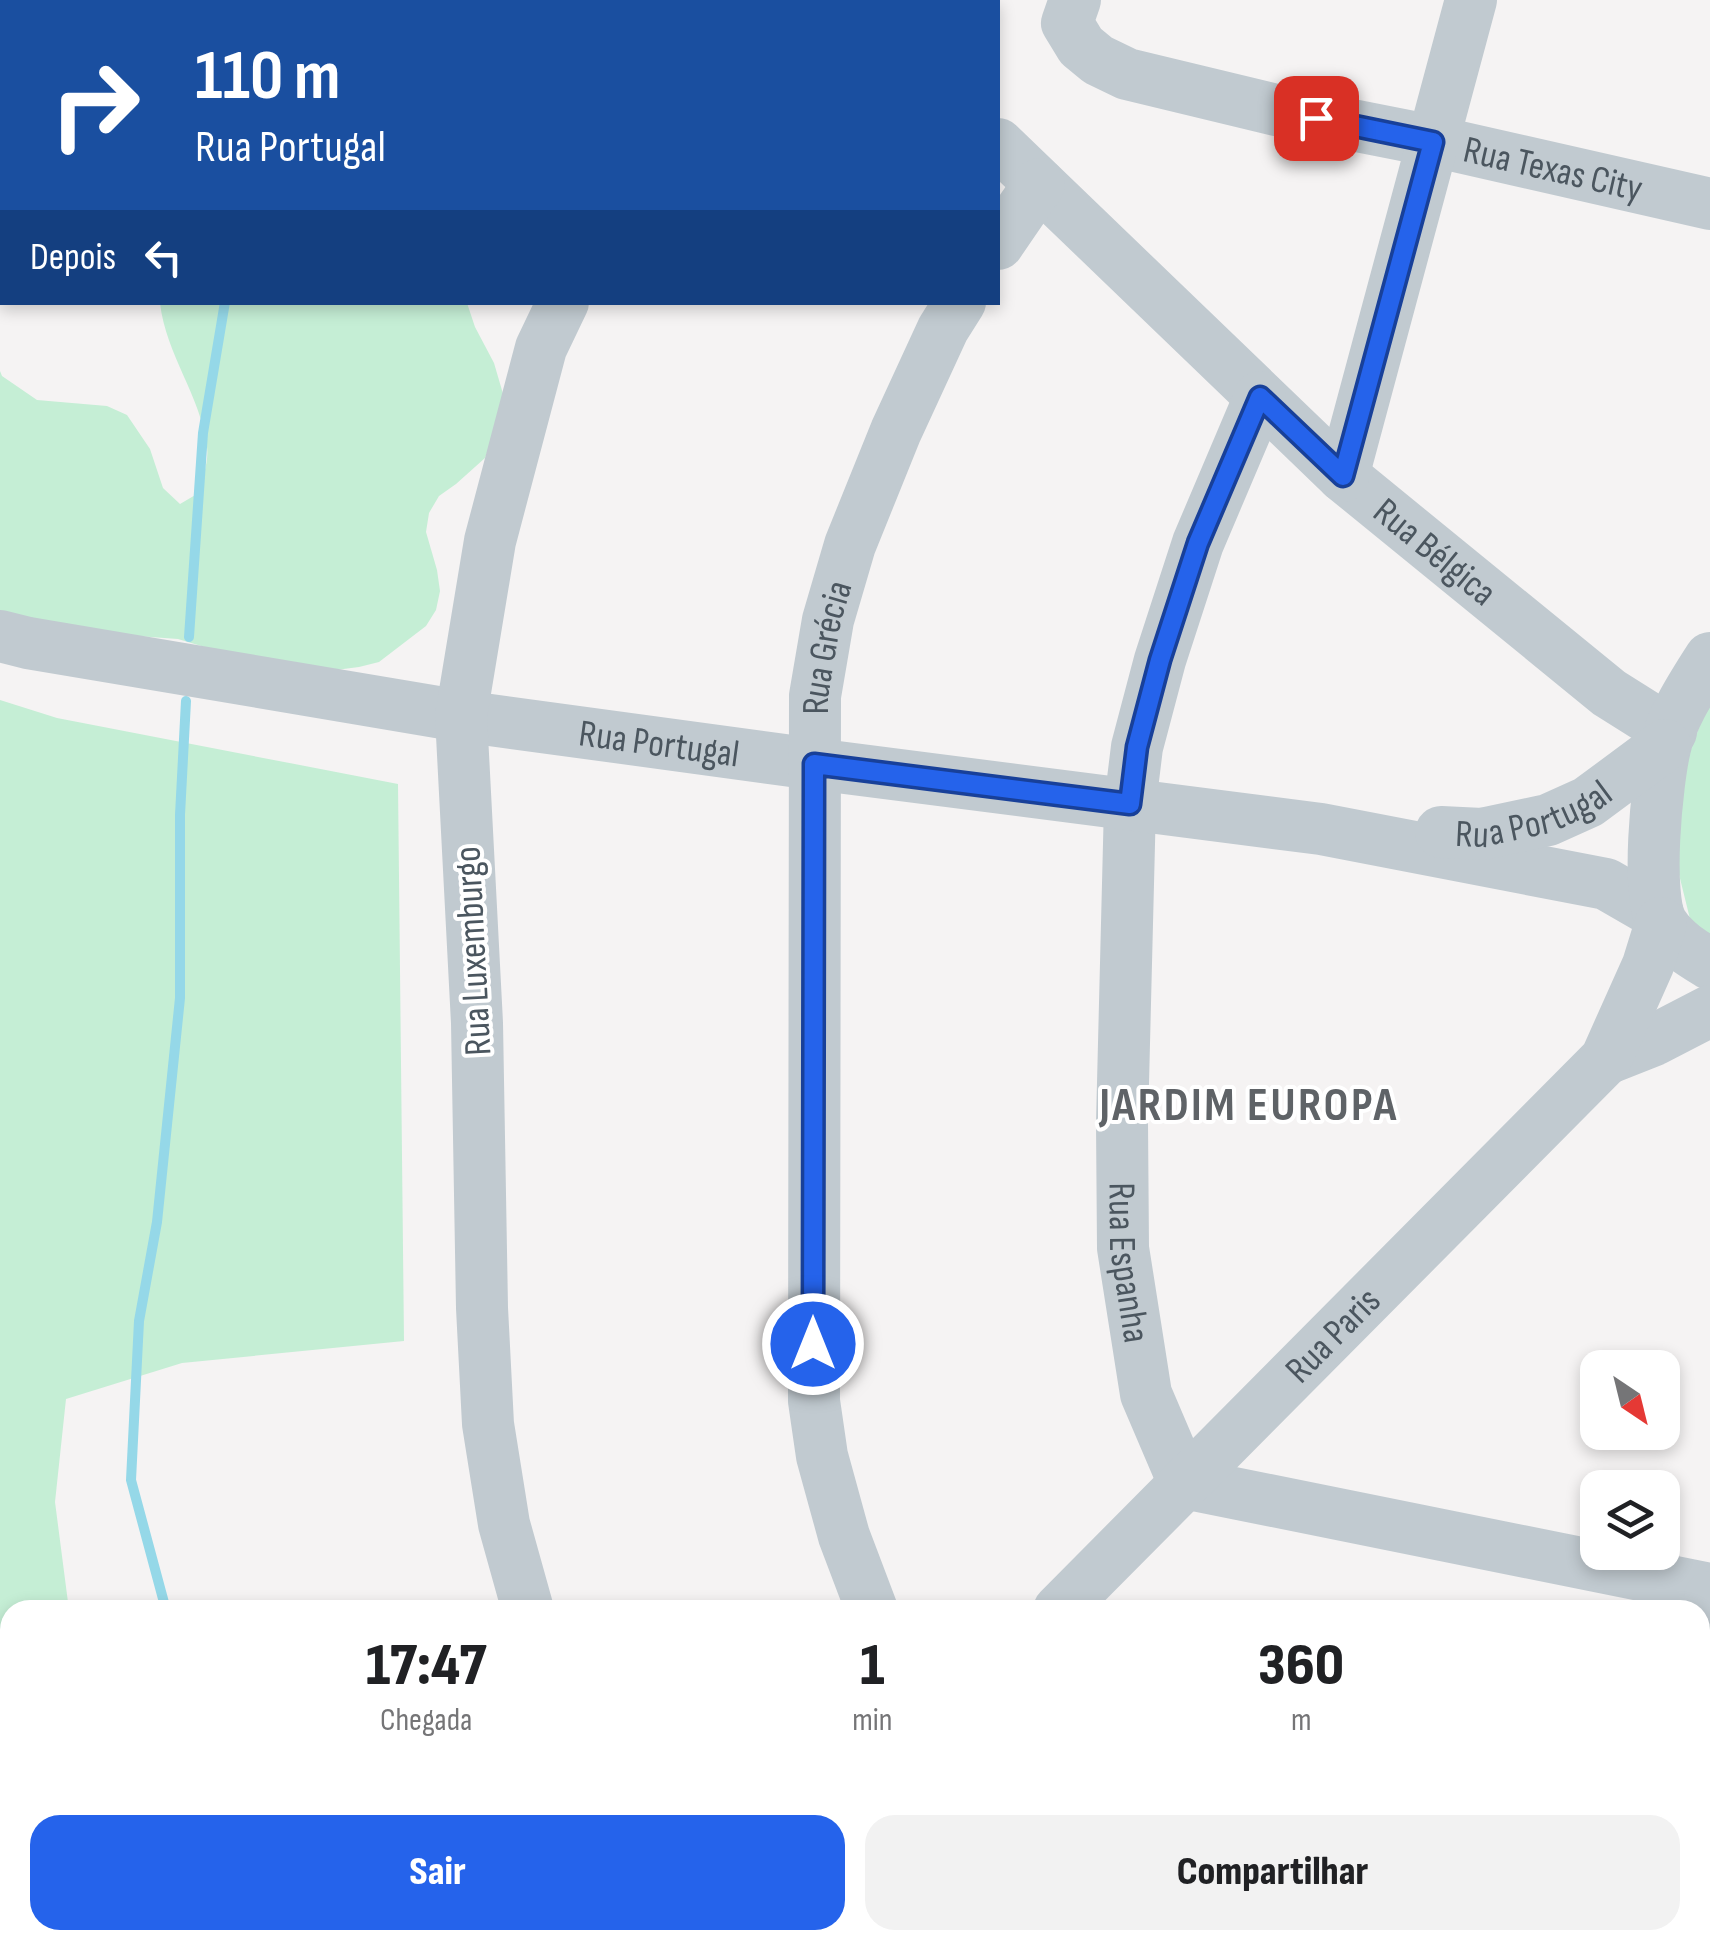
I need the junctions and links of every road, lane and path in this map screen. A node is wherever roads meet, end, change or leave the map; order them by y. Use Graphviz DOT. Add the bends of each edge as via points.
graph roads {
  1 [pos="1471,0"];
  2 [pos="1071,11"];
  3 [pos="1433,142"];
  4 [pos="1000,146"];
  5 [pos="1039,184"];
  6 [pos="1710,204"];
  7 [pos="1000,241"];
  8 [pos="562,305"];
  9 [pos="958,305"];
  10 [pos="1260,397"];
  11 [pos="1343,476"];
  12 [pos="0,636"];
  13 [pos="1710,658"];
  14 [pos="461,716"];
  15 [pos="1668,738"];
  16 [pos="814,764"];
  17 [pos="1130,804"];
  18 [pos="1321,829"];
  19 [pos="1660,918"];
  20 [pos="1710,964"];
  21 [pos="1710,1011"];
  22 [pos="1606,1059"];
  23 [pos="1184,1484"];
  24 [pos="1710,1590"];
  25 [pos="525,1600"];
  26 [pos="868,1600"];
  27 [pos="1069,1600"];
  1 -- 3 [label="street"];
  2 -- 3 [label="street, Rua Texas City" via="1081,46 1128,74"];
  3 -- 6 [label="street, Rua Texas City"];
  3 -- 11 [label="street"];
  4 -- 5 [label="street, Rua Bélgica"];
  5 -- 7 [label="street"];
  5 -- 10 [label="street, Rua Bélgica"];
  8 -- 14 [label="street, Rua Luxemburgo" via="541,348 490,541"];
  9 -- 16 [label="street, Rua Grécia" via="896,430 850,545 815,696"];
  10 -- 11 [label="street, Rua Bélgica"];
  10 -- 17 [label="street, Rua Espanha" via="1198,543 1160,660"];
  11 -- 15 [label="street, Rua Bélgica"];
  12 -- 14 [label="street, Rua Portugal"];
  13 -- 15 [label="street"];
  14 -- 16 [label="street, Rua Portugal"];
  14 -- 25 [label="street, Rua Luxemburgo" via="488,1424 504,1524"];
  15 -- 18 [label="street, Rua Portugal" via="1588,802 1548,820 1482,834"];
  15 -- 19 [label="street" via="1654,842"];
  16 -- 17 [label="street, Rua Portugal"];
  16 -- 26 [label="street, Rua Grécia" via="814,1401 822,1456"];
  17 -- 18 [label="street, Rua Portugal"];
  17 -- 23 [label="street, Rua Espanha" via="1123,1248 1146,1394"];
  18 -- 19 [label="street, Rua Portugal" via="1606,884"];
  19 -- 20 [label="street, Rua Portugal" via="1684,948"];
  19 -- 22 [label="street, Rua Paris" via="1648,965"];
  21 -- 22 [label="street, Rua Paris"];
  22 -- 23 [label="street, Rua Paris"];
  23 -- 24 [label="street"];
  23 -- 27 [label="street, Rua Paris"];
}
